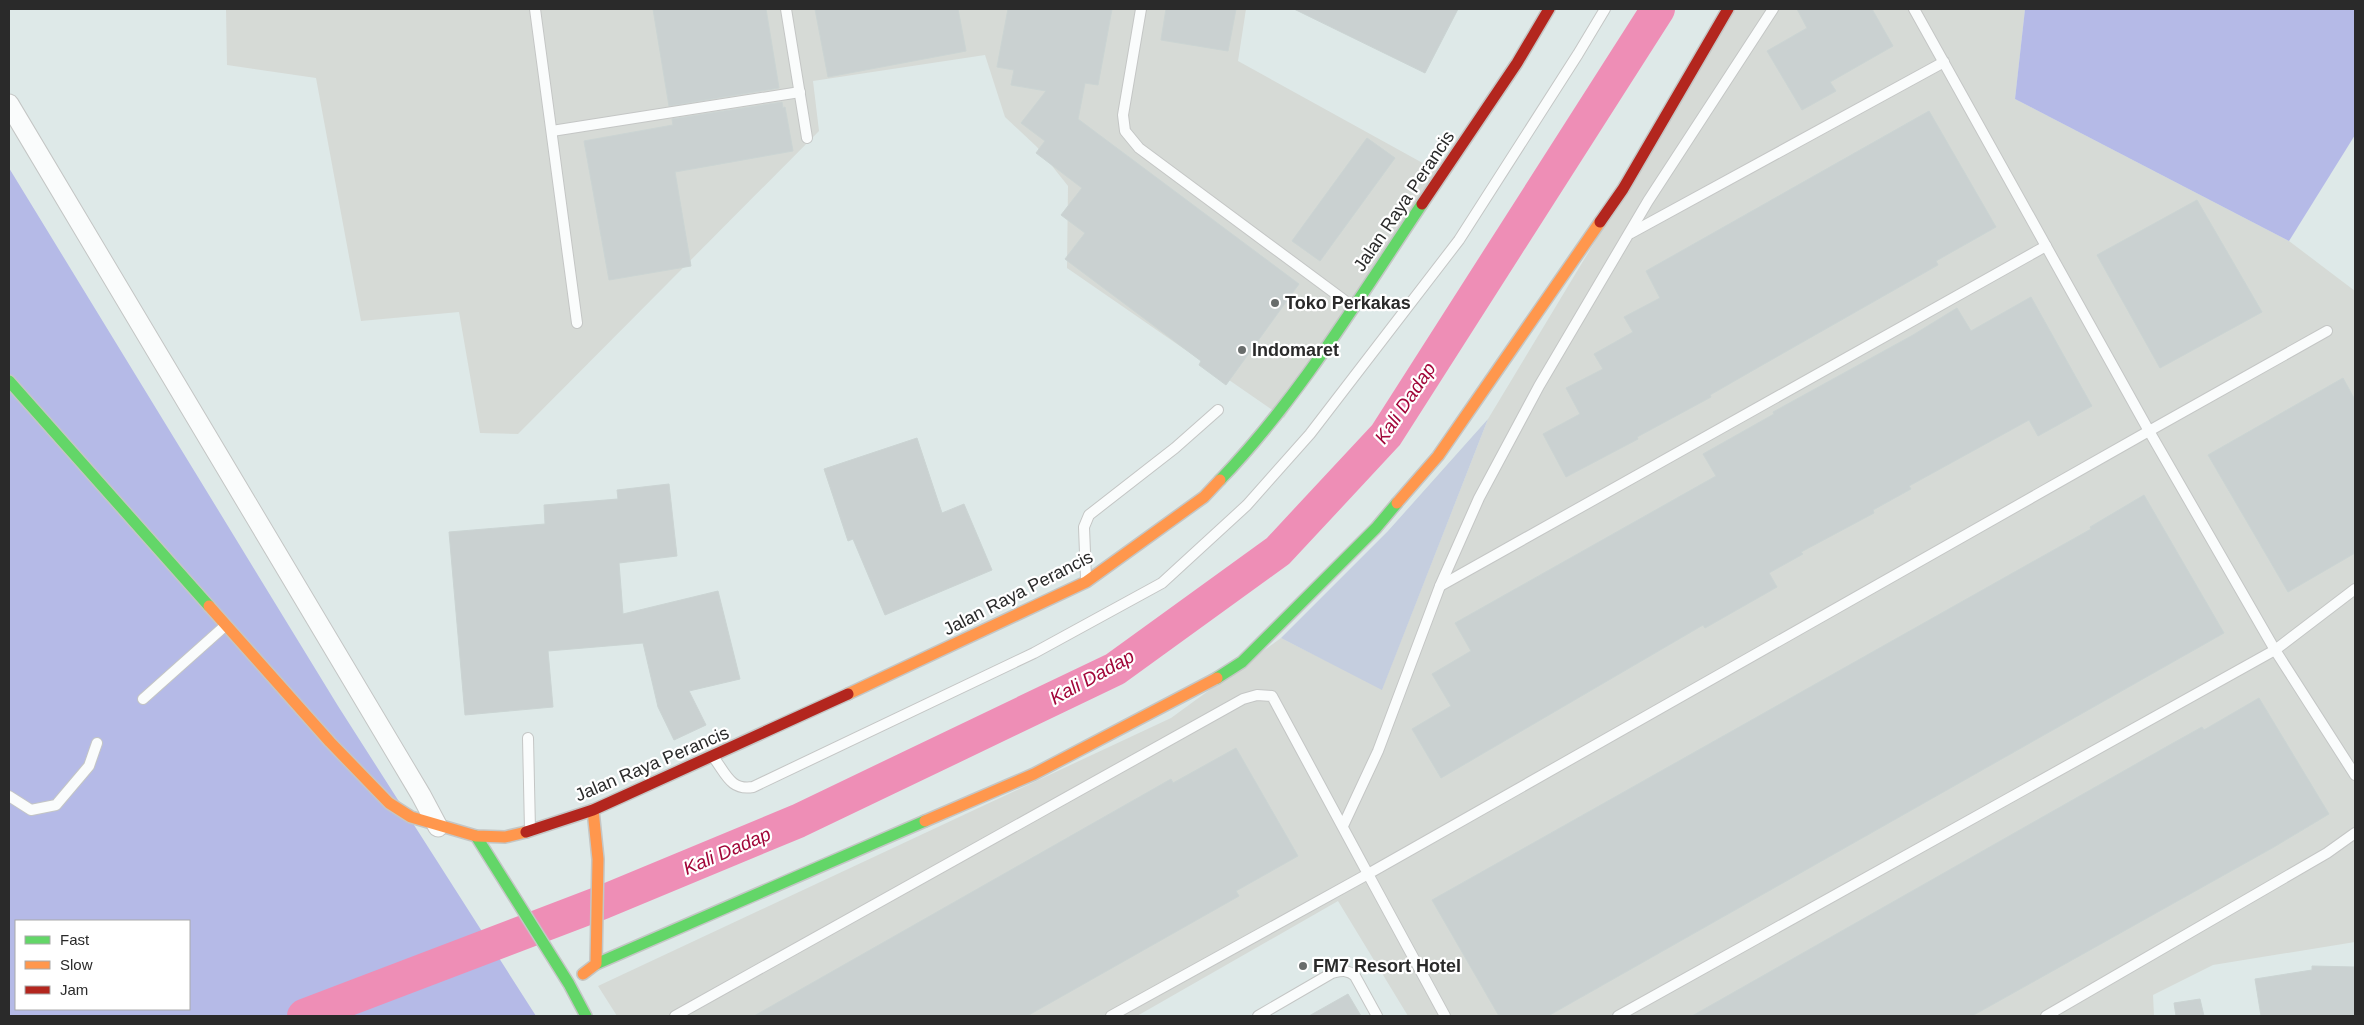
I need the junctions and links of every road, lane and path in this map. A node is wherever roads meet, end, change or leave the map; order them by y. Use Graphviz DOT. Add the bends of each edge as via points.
graph roads {
  1 [pos="535,9"];
  2 [pos="786,9"];
  3 [pos="1142,9"];
  4 [pos="1549,9"];
  5 [pos="1605,9"];
  6 [pos="1728,9"];
  7 [pos="1773,9"];
  8 [pos="1914,9"];
  9 [pos="1944,62"];
  10 [pos="800,92"];
  11 [pos="9,104"];
  12 [pos="552,131"];
  13 [pos="808,138"];
  14 [pos="1630,234"];
  15 [pos="2046,246"];
  16 [pos="1354,308"];
  17 [pos="578,323"];
  18 [pos="2327,331"];
  19 [pos="9,381"];
  20 [pos="1218,410"];
  21 [pos="2149,431"];
  22 [pos="1086,582"];
  23 [pos="1440,586"];
  24 [pos="2355,589"];
  25 [pos="227,625"];
  26 [pos="2275,650"];
  27 [pos="143,699"];
  28 [pos="528,738"];
  29 [pos="97,743"];
  30 [pos="713,757"];
  31 [pos="2355,775"];
  32 [pos="9,796"];
  33 [pos="593,810"];
  34 [pos="1343,826"];
  35 [pos="438,827"];
  36 [pos="530,831"];
  37 [pos="2355,833"];
  38 [pos="476,836"];
  39 [pos="1368,874"];
  40 [pos="596,964"];
  41 [pos="568,984"];
  42 [pos="586,1016"];
  43 [pos="675,1016"];
  44 [pos="1111,1016"];
  45 [pos="1258,1016"];
  46 [pos="1378,1016"];
  47 [pos="1445,1016"];
  48 [pos="1618,1016"];
  49 [pos="2046,1016"];
  1 -- 12 [label="lane"];
  2 -- 10 [label="lane"];
  3 -- 16 [label="lane" via="1123,115 1125,130 1139,148"];
  4 -- 16 [label="street, Jalan Raya Perancis"];
  5 -- 30 [label="lane" via="1459,240 1322,419 1247,505 1162,583 1034,653 753,787 742,789 733,784"];
  6 -- 40 [label="street" via="1623,189 1438,456 1376,528 1242,662 1034,774"];
  7 -- 14 [label="lane" via="1648,201"];
  8 -- 9 [label="lane"];
  9 -- 14 [label="lane"];
  9 -- 15 [label="lane"];
  10 -- 12 [label="lane"];
  10 -- 13 [label="lane"];
  11 -- 35 [label="street"];
  12 -- 17 [label="lane"];
  14 -- 23 [label="lane" via="1539,386 1479,498"];
  15 -- 21 [label="lane"];
  15 -- 23 [label="lane"];
  16 -- 22 [label="street, Jalan Raya Perancis" via="1244,454 1204,497"];
  18 -- 21 [label="lane"];
  19 -- 25 [label="street, Jalan Raya Perancis"];
  20 -- 22 [label="lane" via="1089,515 1084,527"];
  21 -- 26 [label="lane"];
  21 -- 39 [label="lane"];
  22 -- 30 [label="street, Jalan Raya Perancis"];
  23 -- 34 [label="lane" via="1378,751"];
  24 -- 26 [label="lane"];
  25 -- 27 [label="lane"];
  25 -- 35 [label="street, Jalan Raya Perancis" via="370,785 411,817"];
  26 -- 31 [label="lane"];
  26 -- 48 [label="lane"];
  28 -- 36 [label="lane"];
  29 -- 32 [label="lane" via="89,766 56,805 31,810"];
  30 -- 33 [label="street, Jalan Raya Perancis"];
  33 -- 36 [label="street, Jalan Raya Perancis"];
  33 -- 40 [label="street" via="598,859"];
  34 -- 39 [label="lane"];
  34 -- 43 [label="lane" via="1272,696 1257,695 1243,699"];
  35 -- 38 [label="street, Jalan Raya Perancis"];
  36 -- 38 [label="street, Jalan Raya Perancis" via="505,837"];
  37 -- 49 [label="lane" via="2328,853"];
  38 -- 41 [label="street"];
  39 -- 44 [label="lane"];
  39 -- 47 [label="lane"];
  40 -- 41 [label="street"];
  41 -- 42 [label="street"];
  45 -- 46 [label="lane" via="1332,973 1343,971 1355,976"];
}
